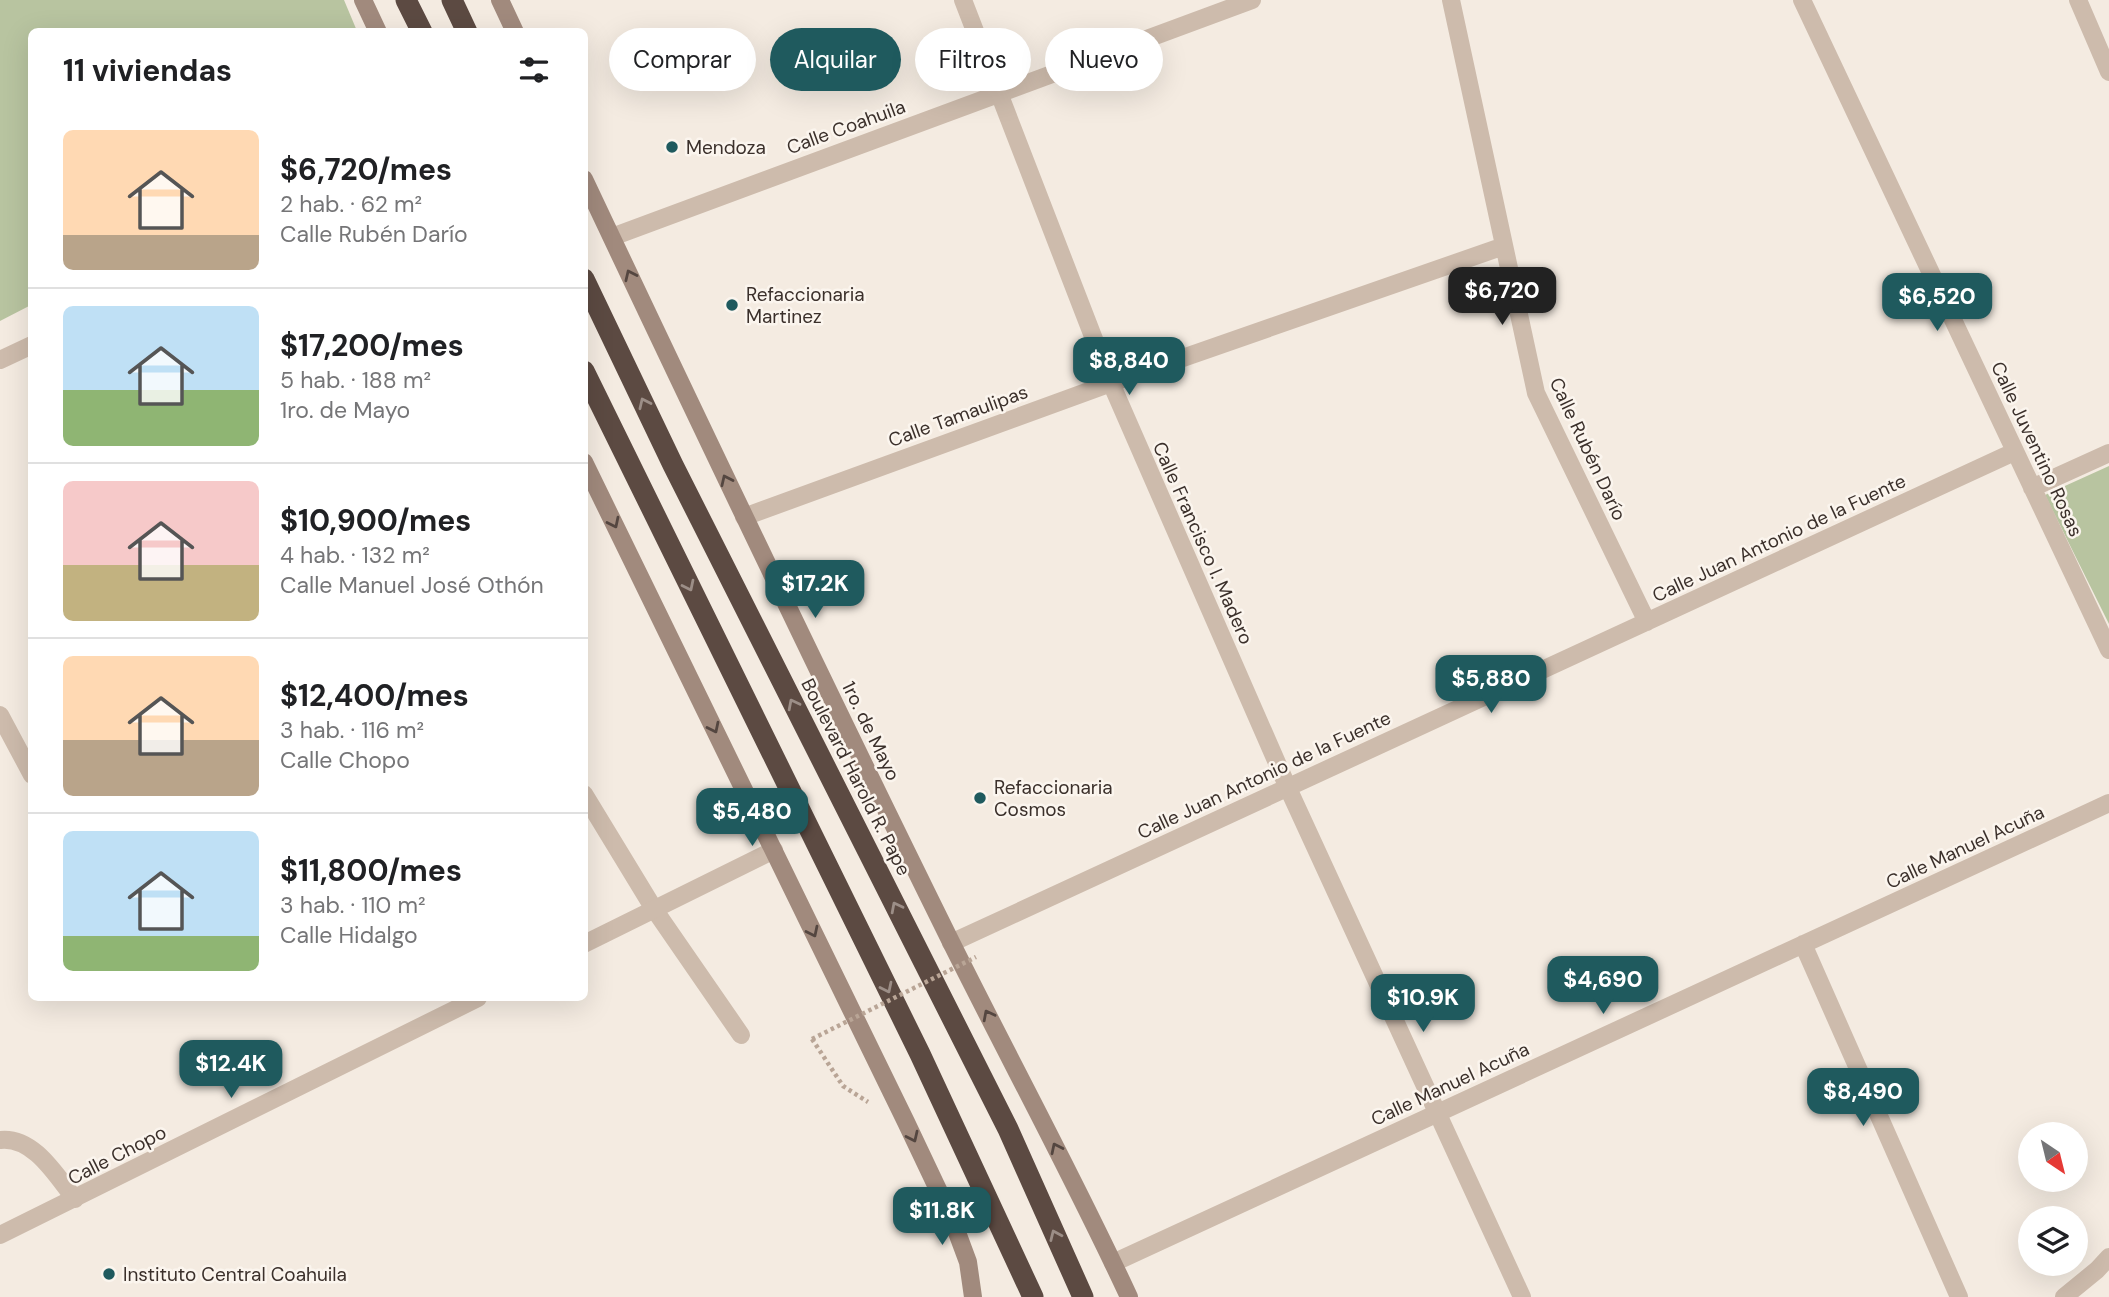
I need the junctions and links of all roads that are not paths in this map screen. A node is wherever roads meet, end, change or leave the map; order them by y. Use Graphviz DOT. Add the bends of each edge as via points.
graph roads {
  1 [pos="363,0"];
  2 [pos="406,0"];
  3 [pos="452,0"];
  4 [pos="500,0"];
  5 [pos="963,0"];
  6 [pos="1252,0"];
  7 [pos="1451,0"];
  8 [pos="1802,0"];
  9 [pos="2078,0"];
  10 [pos="376,28"];
  11 [pos="420,28"];
  12 [pos="465,28"];
  13 [pos="513,28"];
  14 [pos="2109,72"];
  15 [pos="999,93"];
  16 [pos="588,187"];
  17 [pos="612,237"];
  18 [pos="1504,246"];
  19 [pos="588,287"];
  20 [pos="28,347"];
  21 [pos="0,360"];
  22 [pos="588,379"];
  23 [pos="1111,383"];
  24 [pos="2014,452"];
  25 [pos="2109,453"];
  26 [pos="588,469"];
  27 [pos="2032,488"];
  28 [pos="744,517"];
  29 [pos="1647,622"];
  30 [pos="2109,650"];
  31 [pos="0,715"];
  32 [pos="28,768"];
  33 [pos="1288,788"];
  34 [pos="588,801"];
  35 [pos="2109,803"];
  36 [pos="774,850"];
  37 [pos="654,909"];
  38 [pos="588,942"];
  39 [pos="951,943"];
  40 [pos="1803,944"];
  41 [pos="472,1001"];
  42 [pos="741,1035"];
  43 [pos="1439,1112"];
  44 [pos="0,1140"];
  45 [pos="75,1199"];
  46 [pos="0,1236"];
  47 [pos="968,1262"];
  48 [pos="1113,1263"];
  49 [pos="2105,1265"];
  50 [pos="973,1297"];
  51 [pos="984,1297"];
  52 [pos="1032,1297"];
  53 [pos="1083,1297"];
  54 [pos="1129,1297"];
  55 [pos="1522,1297"];
  56 [pos="1959,1297"];
  57 [pos="2064,1297"];
  1 -- 10 [label="main road"];
  2 -- 11 [label="highway"];
  3 -- 12 [label="highway"];
  4 -- 13 [label="main road"];
  5 -- 15 [label="street, Calle Francisco I. Madero"];
  6 -- 15 [label="street, Calle Coahuila"];
  7 -- 18 [label="street, Calle Rubén Darío"];
  8 -- 24 [label="street, Calle Juventino Rosas"];
  9 -- 14 [label="street"];
  15 -- 17 [label="street, Calle Coahuila"];
  15 -- 23 [label="street, Calle Francisco I. Madero"];
  16 -- 17 [label="main road, 1ro. de Mayo"];
  28 -- 17 [label="main road, 1ro. de Mayo, one-way"];
  18 -- 23 [label="street, Calle Tamaulipas"];
  18 -- 29 [label="street, Calle Rubén Darío" via="1536,393"];
  53 -- 19 [label="highway, Boulevard Harold R. Pape, one-way" via="1008,1129"];
  20 -- 21 [label="street"];
  22 -- 52 [label="highway, one-way" via="920,1054"];
  23 -- 28 [label="street, Calle Tamaulipas"];
  23 -- 33 [label="street, Calle Francisco I. Madero"];
  24 -- 27 [label="street, Calle Juventino Rosas"];
  24 -- 29 [label="street, Calle Juan Antonio de la Fuente"];
  25 -- 27 [label="street"];
  26 -- 36 [label="main road, one-way"];
  27 -- 30 [label="street, Calle Juventino Rosas"];
  28 -- 39 [label="main road, 1ro. de Mayo"];
  29 -- 33 [label="street, Calle Juan Antonio de la Fuente"];
  31 -- 32 [label="street"];
  33 -- 39 [label="street, Calle Juan Antonio de la Fuente"];
  33 -- 43 [label="street, Calle Francisco I. Madero"];
  34 -- 37 [label="street"];
  35 -- 40 [label="street, Calle Manuel Acuña"];
  36 -- 37 [label="street"];
  36 -- 47 [label="main road, one-way" via="952,1219"];
  37 -- 38 [label="street"];
  37 -- 42 [label="street"];
  48 -- 39 [label="main road, 1ro. de Mayo, one-way"];
  40 -- 43 [label="street, Calle Manuel Acuña"];
  40 -- 56 [label="street"];
  41 -- 45 [label="street, Calle Chopo"];
  43 -- 48 [label="street, Calle Manuel Acuña"];
  43 -- 55 [label="street, Calle Francisco I. Madero"];
  44 -- 45 [label="street" via="24,1144 40,1156"];
  45 -- 46 [label="street, Calle Chopo"];
  47 -- 50 [label="main road"];
  47 -- 51 [label="main road"];
  48 -- 54 [label="main road, 1ro. de Mayo"];
  49 -- 57 [label="street"];
}
